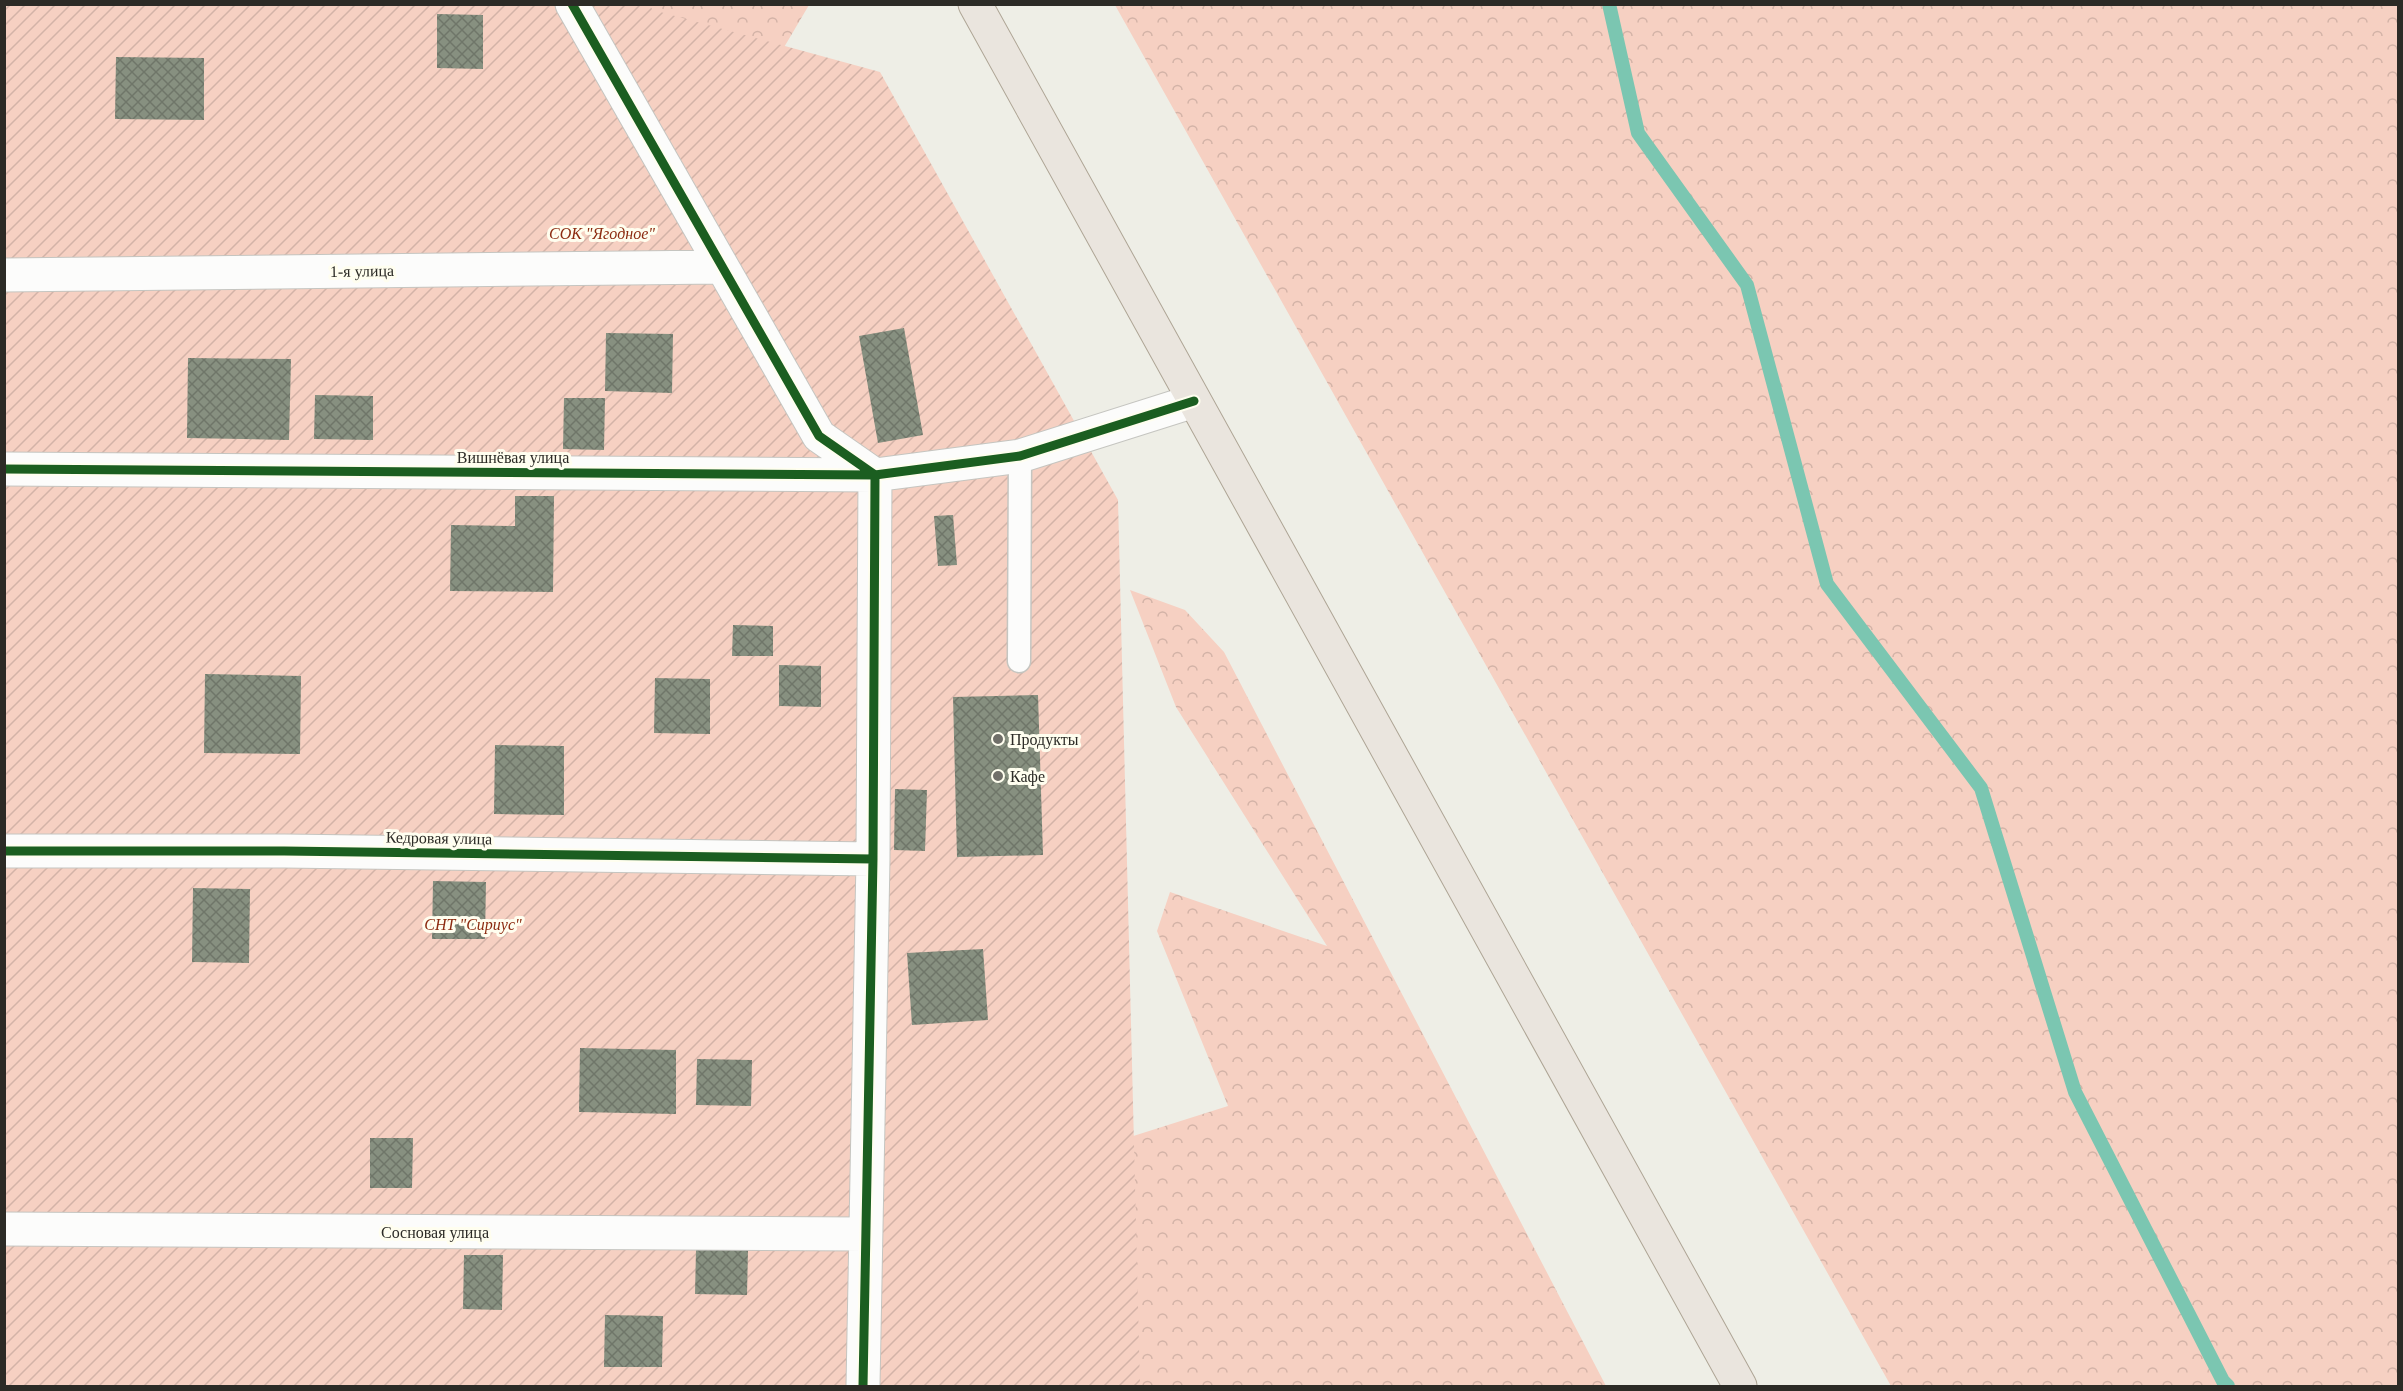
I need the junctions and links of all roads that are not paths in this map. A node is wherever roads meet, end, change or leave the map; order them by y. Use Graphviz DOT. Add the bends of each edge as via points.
graph roads {
  1 [pos="572,4"];
  2 [pos="975,4"];
  3 [pos="720,267"];
  4 [pos="4,275"];
  5 [pos="1194,401"];
  6 [pos="1020,456"];
  7 [pos="4,468"];
  8 [pos="875,475"];
  9 [pos="1019,661"];
  10 [pos="4,851"];
  11 [pos="873,859"];
  12 [pos="4,1229"];
  13 [pos="866,1234"];
  14 [pos="863,1386"];
  15 [pos="1740,1386"];
  1 -- 3 [label="street"];
  2 -- 5 [label="main road"];
  3 -- 4 [label="street, 1-я улица"];
  3 -- 8 [label="street" via="819,436"];
  5 -- 6 [label="street, Вишнёвая улица"];
  5 -- 15 [label="main road"];
  6 -- 8 [label="street, Вишнёвая улица"];
  6 -- 9 [label="lane"];
  7 -- 8 [label="street, Вишнёвая улица"];
  8 -- 11 [label="street"];
  10 -- 11 [label="street, Кедровая улица"];
  11 -- 13 [label="street"];
  12 -- 13 [label="street, Сосновая улица"];
  13 -- 14 [label="street"];
}
